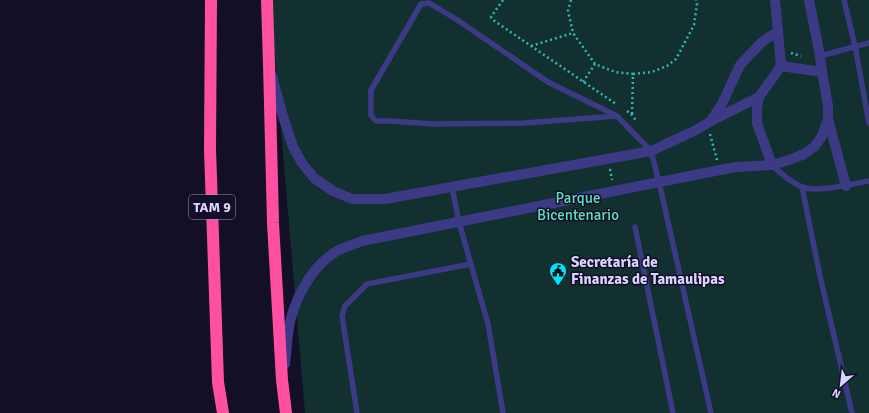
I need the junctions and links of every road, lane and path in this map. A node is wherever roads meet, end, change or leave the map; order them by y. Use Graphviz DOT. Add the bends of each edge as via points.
graph roads {
  1 [pos="211,0"];
  2 [pos="267,0"];
  3 [pos="503,0"];
  4 [pos="571,0"];
  5 [pos="696,0"];
  6 [pos="775,0"];
  7 [pos="809,0"];
  8 [pos="844,0"];
  9 [pos="778,31"];
  10 [pos="572,33"];
  11 [pos="869,43"];
  12 [pos="532,46"];
  13 [pos="855,46"];
  14 [pos="780,49"];
  15 [pos="820,56"];
  16 [pos="270,64"];
  17 [pos="595,64"];
  18 [pos="781,66"];
  19 [pos="822,72"];
  20 [pos="633,74"];
  21 [pos="583,82"];
  22 [pos="759,97"];
  23 [pos="620,107"];
  24 [pos="626,111"];
  25 [pos="632,115"];
  26 [pos="616,116"];
  27 [pos="828,119"];
  28 [pos="708,123"];
  29 [pos="869,123"];
  30 [pos="640,126"];
  31 [pos="651,151"];
  32 [pos="608,159"];
  33 [pos="772,165"];
  34 [pos="720,170"];
  35 [pos="869,181"];
  36 [pos="659,182"];
  37 [pos="846,186"];
  38 [pos="452,187"];
  39 [pos="802,187"];
  40 [pos="615,191"];
  41 [pos="459,222"];
  42 [pos="635,227"];
  43 [pos="471,264"];
  44 [pos="282,380"];
  45 [pos="223,413"];
  46 [pos="286,413"];
  47 [pos="357,413"];
  48 [pos="503,413"];
  49 [pos="673,413"];
  50 [pos="711,413"];
  51 [pos="852,413"];
  1 -- 45 [label="highway, TAM 9" via="210,149 218,382"];
  2 -- 16 [label="highway"];
  3 -- 12 [label="path" via="491,17"];
  4 -- 10 [label="path" via="568,11"];
  5 -- 20 [label="path" via="694,25 676,58 667,66 652,72"];
  6 -- 9 [label="street"];
  7 -- 15 [label="street"];
  8 -- 13 [label="lane"];
  9 -- 14 [label="street"];
  9 -- 28 [label="street" via="762,42 740,65 722,104"];
  10 -- 12 [label="path"];
  10 -- 17 [label="path"];
  11 -- 13 [label="lane"];
  12 -- 21 [label="path"];
  13 -- 15 [label="lane"];
  13 -- 29 [label="lane"];
  14 -- 15 [label="path" via="806,58"];
  14 -- 18 [label="street"];
  15 -- 19 [label="street"];
  16 -- 38 [label="street" via="292,147 314,178 333,191 352,199 385,200"];
  16 -- 44 [label="highway" via="273,223"];
  17 -- 20 [label="path" via="615,72"];
  17 -- 21 [label="path"];
  18 -- 19 [label="street"];
  18 -- 22 [label="street"];
  19 -- 27 [label="street"];
  20 -- 25 [label="path"];
  21 -- 23 [label="path"];
  22 -- 28 [label="street"];
  22 -- 33 [label="street" via="757,123"];
  24 -- 25 [label="path"];
  25 -- 30 [label="path"];
  26 -- 26 [label="lane" via="548,82 429,3 421,4 371,90 371,115 377,121 432,124 525,123"];
  26 -- 31 [label="lane"];
  27 -- 33 [label="street" via="822,136 814,147 804,154"];
  27 -- 37 [label="street"];
  28 -- 31 [label="street"];
  28 -- 34 [label="path"];
  31 -- 32 [label="street"];
  31 -- 36 [label="lane"];
  32 -- 38 [label="street"];
  32 -- 40 [label="path"];
  33 -- 34 [label="street"];
  33 -- 39 [label="lane" via="786,178"];
  34 -- 36 [label="street"];
  35 -- 37 [label="lane"];
  36 -- 40 [label="street"];
  36 -- 50 [label="lane"];
  37 -- 39 [label="lane" via="814,189"];
  38 -- 41 [label="lane"];
  39 -- 51 [label="lane"];
  40 -- 41 [label="street"];
  41 -- 43 [label="lane"];
  41 -- 44 [label="street" via="362,241 334,253 321,263 301,291 291,318"];
  42 -- 49 [label="lane"];
  43 -- 47 [label="lane" via="367,284 345,306 342,316"];
  43 -- 48 [label="lane" via="488,324"];
  44 -- 46 [label="highway"];
}
